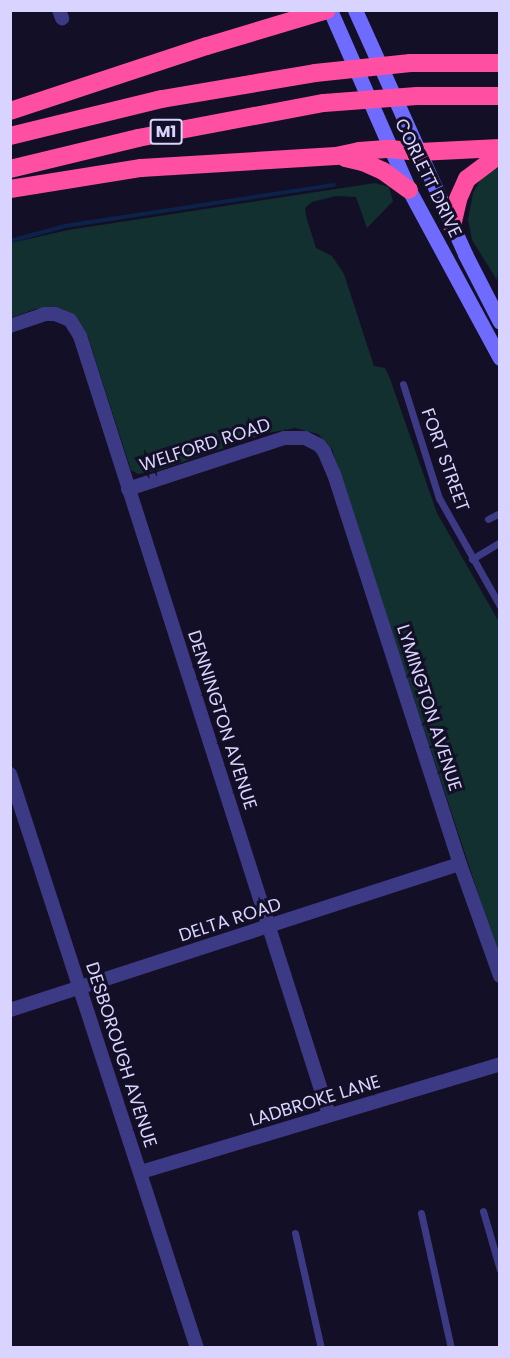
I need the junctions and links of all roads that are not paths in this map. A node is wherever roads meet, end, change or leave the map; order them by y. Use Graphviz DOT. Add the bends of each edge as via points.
graph roads {
  1 [pos="328,10"];
  2 [pos="355,10"];
  3 [pos="281,18"];
  4 [pos="500,63"];
  5 [pos="500,96"];
  6 [pos="10,111"];
  7 [pos="10,136"];
  8 [pos="500,148"];
  9 [pos="390,149"];
  10 [pos="419,152"];
  11 [pos="500,154"];
  12 [pos="336,156"];
  13 [pos="10,169"];
  14 [pos="10,189"];
  15 [pos="409,190"];
  16 [pos="452,226"];
  17 [pos="500,322"];
  18 [pos="10,326"];
  19 [pos="500,358"];
  20 [pos="403,384"];
  21 [pos="324,451"];
  22 [pos="128,489"];
  23 [pos="500,513"];
  24 [pos="488,519"];
  25 [pos="500,542"];
  26 [pos="472,559"];
  27 [pos="500,606"];
  28 [pos="10,774"];
  29 [pos="460,864"];
  30 [pos="270,926"];
  31 [pos="500,976"];
  32 [pos="79,988"];
  33 [pos="10,1010"];
  34 [pos="500,1064"];
  35 [pos="329,1115"];
  36 [pos="141,1172"];
  37 [pos="483,1212"];
  38 [pos="421,1213"];
  39 [pos="295,1233"];
  40 [pos="500,1270"];
  41 [pos="197,1347"];
  42 [pos="321,1347"];
  43 [pos="452,1347"];
  1 -- 3 [label="highway"];
  1 -- 9 [label="main road, CORLETT DRIVE"];
  2 -- 10 [label="main road, CORLETT DRIVE"];
  3 -- 6 [label="highway"];
  4 -- 7 [label="highway, M1, bridge" via="410,63 315,73 162,99"];
  5 -- 13 [label="highway, M1, bridge" via="417,96 324,103 138,138"];
  8 -- 10 [label="highway"];
  9 -- 10 [label="highway"];
  9 -- 12 [label="highway"];
  9 -- 15 [label="main road, CORLETT DRIVE"];
  10 -- 16 [label="main road, CORLETT DRIVE"];
  11 -- 16 [label="highway" via="467,179"];
  12 -- 14 [label="highway" via="141,168"];
  12 -- 15 [label="highway" via="383,171"];
  15 -- 19 [label="main road, CORLETT DRIVE"];
  16 -- 17 [label="main road, CORLETT DRIVE"];
  18 -- 22 [label="street, DENNINGTON AVENUE" via="44,314 70,320 80,336"];
  20 -- 26 [label="lane, FORT STREET" via="439,498"];
  21 -- 22 [label="street, WELFORD ROAD" via="306,438 284,438"];
  21 -- 29 [label="street, LYMINGTON AVENUE"];
  22 -- 30 [label="street, DENNINGTON AVENUE"];
  23 -- 24 [label="lane"];
  25 -- 26 [label="lane"];
  26 -- 27 [label="lane, FORT STREET"];
  28 -- 32 [label="street, DESBOROUGH AVENUE"];
  29 -- 30 [label="street, DELTA ROAD"];
  29 -- 31 [label="street, LYMINGTON AVENUE"];
  30 -- 32 [label="street, DELTA ROAD"];
  30 -- 35 [label="street, DENNINGTON AVENUE"];
  32 -- 33 [label="street, DELTA ROAD"];
  32 -- 36 [label="street, DESBOROUGH AVENUE"];
  34 -- 35 [label="street, LADBROKE LANE"];
  35 -- 36 [label="street, LADBROKE LANE"];
  36 -- 41 [label="street, DESBOROUGH AVENUE"];
  37 -- 40 [label="lane"];
  38 -- 43 [label="lane"];
  39 -- 42 [label="lane"];
}
